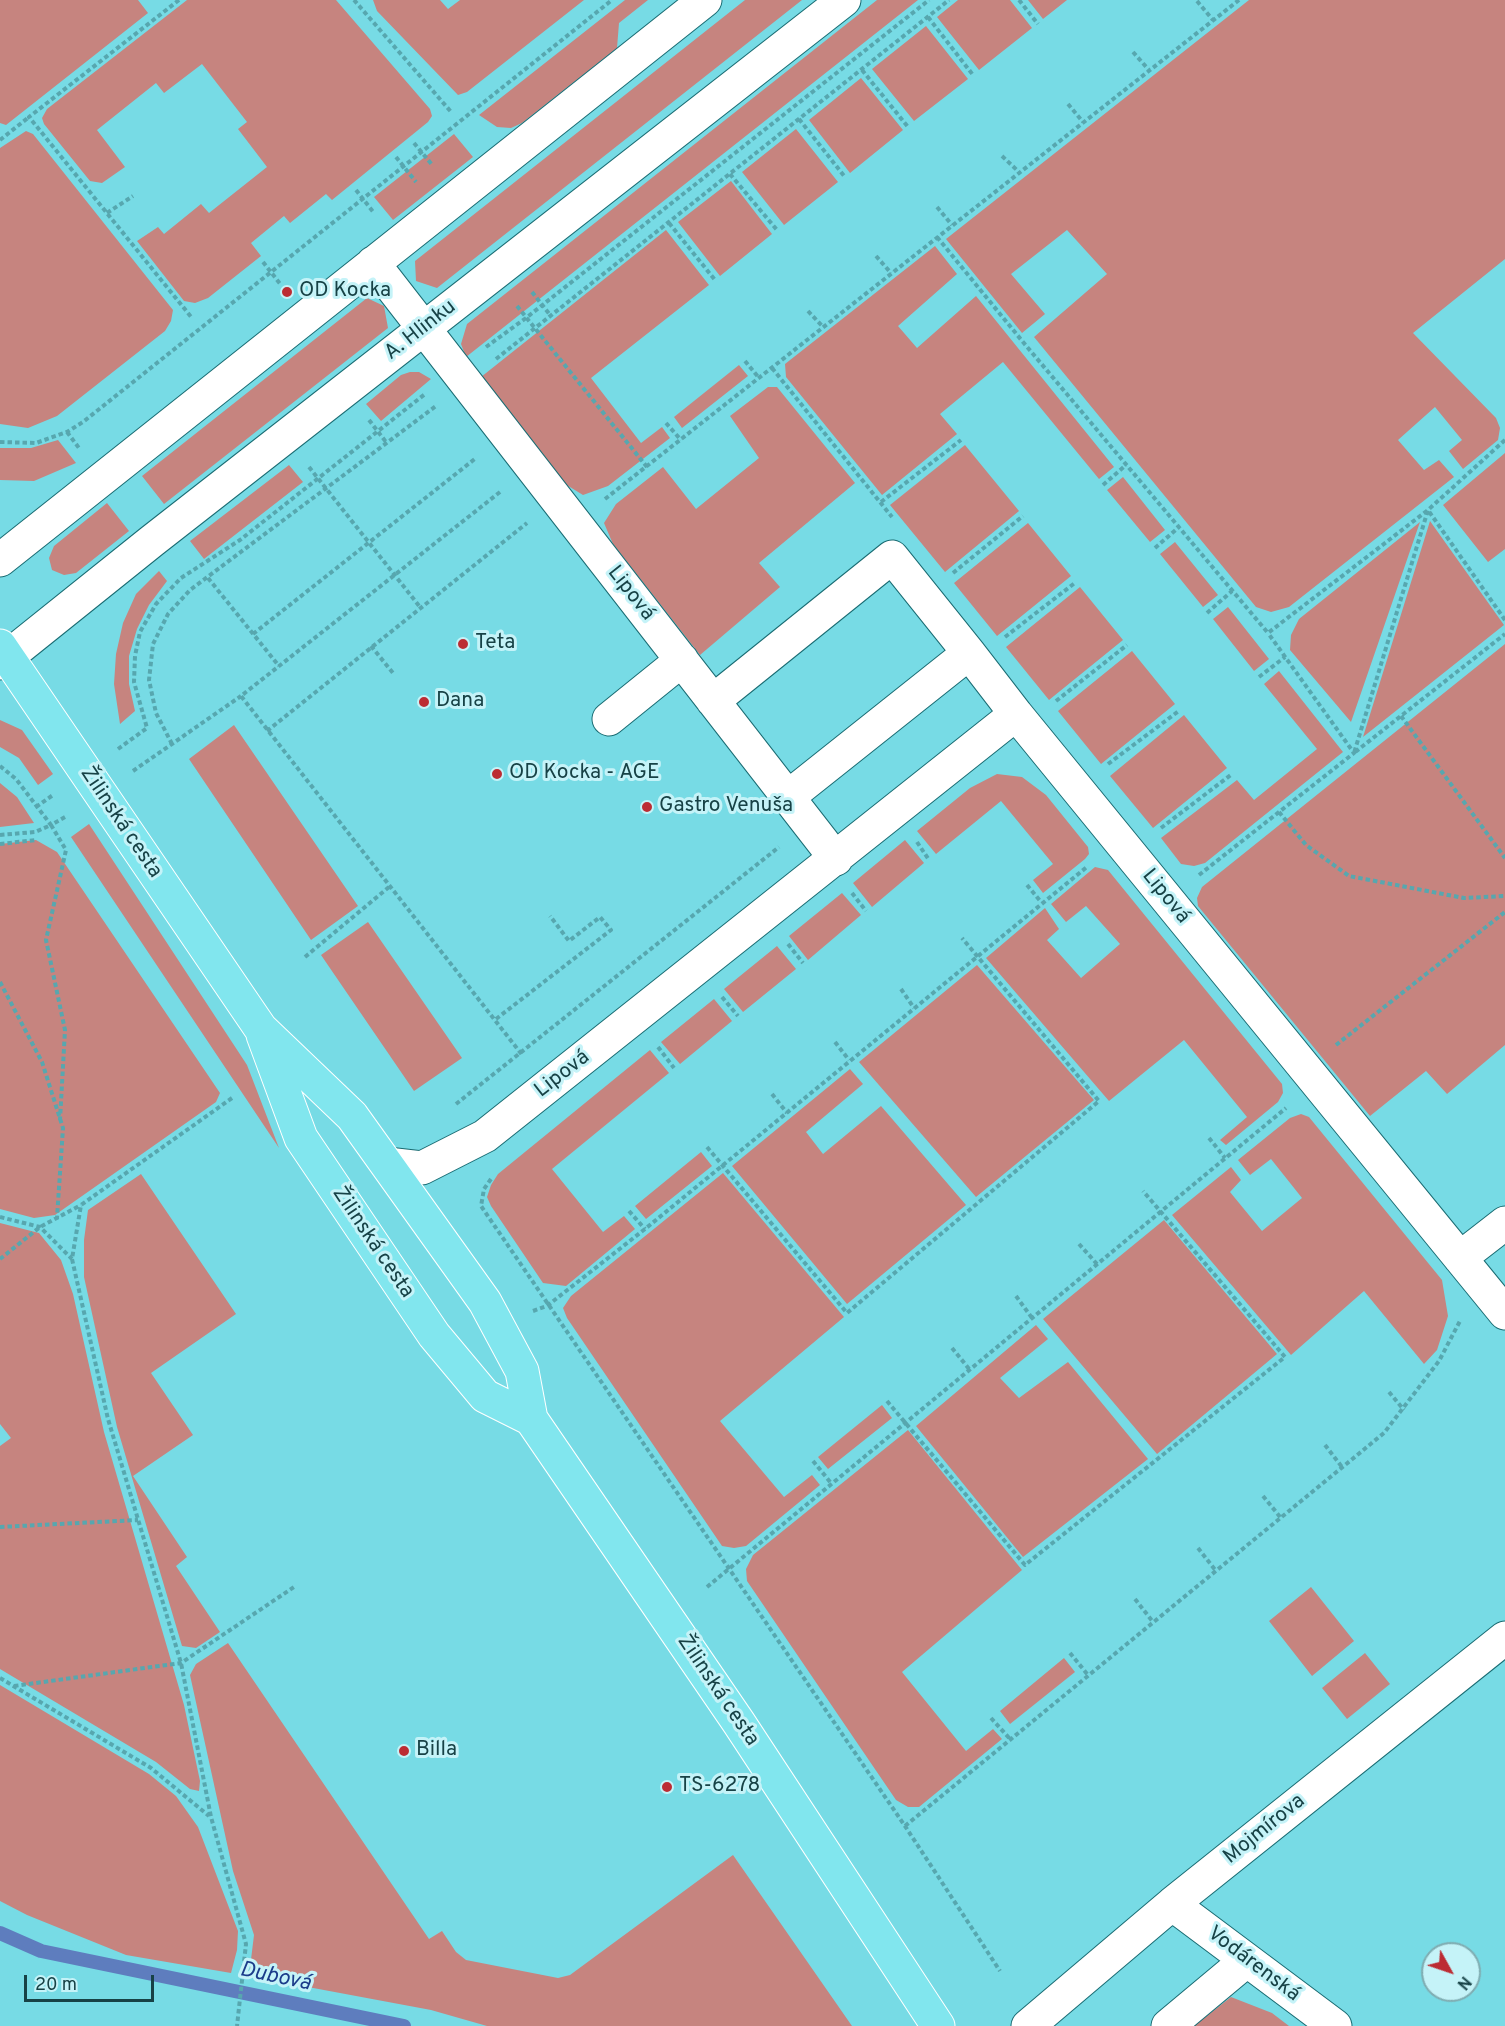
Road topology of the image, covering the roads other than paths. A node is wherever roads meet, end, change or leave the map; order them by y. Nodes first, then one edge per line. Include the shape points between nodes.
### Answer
1 (705, 0) edge
2 (843, 0) edge
3 (373, 263) junction
4 (423, 329) junction
5 (0, 560) edge
6 (969, 653) junction
7 (2, 656) edge
8 (681, 660) junction
9 (713, 701) junction
10 (1016, 714) junction
11 (609, 719) dead end
12 (788, 797) junction
13 (836, 859) junction
14 (261, 1029) junction
15 (387, 1164) junction
16 (1505, 1222) edge
17 (1460, 1258) junction
18 (1505, 1313) edge
19 (531, 1419) junction
20 (1505, 1638) edge
21 (1172, 1904) junction
22 (1247, 1960) junction
23 (938, 2026) edge
24 (1028, 2026) edge
25 (1168, 2026) edge
26 (1335, 2026) edge

1 - 3 street
2 - 4 street, A. Hlinku
3 - 4 street, Lipová
3 - 5 street
4 - 7 street, A. Hlinku
4 - 8 street, Lipová
6 - 9 street via 892,557
6 - 10 street
6 - 12 street
7 - 14 main road, Žilinská cesta
8 - 9 street, Lipová
8 - 11 street
9 - 12 street, Lipová
10 - 13 street, Lipová
10 - 17 street, Lipová
12 - 13 street, Lipová
13 - 15 street, Lipová via 485,1136 422,1168
14 - 15 main road, Žilinská cesta via 352,1116
14 - 19 main road, Žilinská cesta via 301,1138 434,1335 485,1396
15 - 19 main road, Žilinská cesta via 485,1302 522,1371
16 - 17 street
17 - 18 street, Lipová
19 - 23 main road, Žilinská cesta via 739,1723
20 - 21 street, Mojmírova
21 - 22 street, Vodárenská
21 - 24 street, Mojmírova
22 - 25 street
22 - 26 street, Vodárenská

